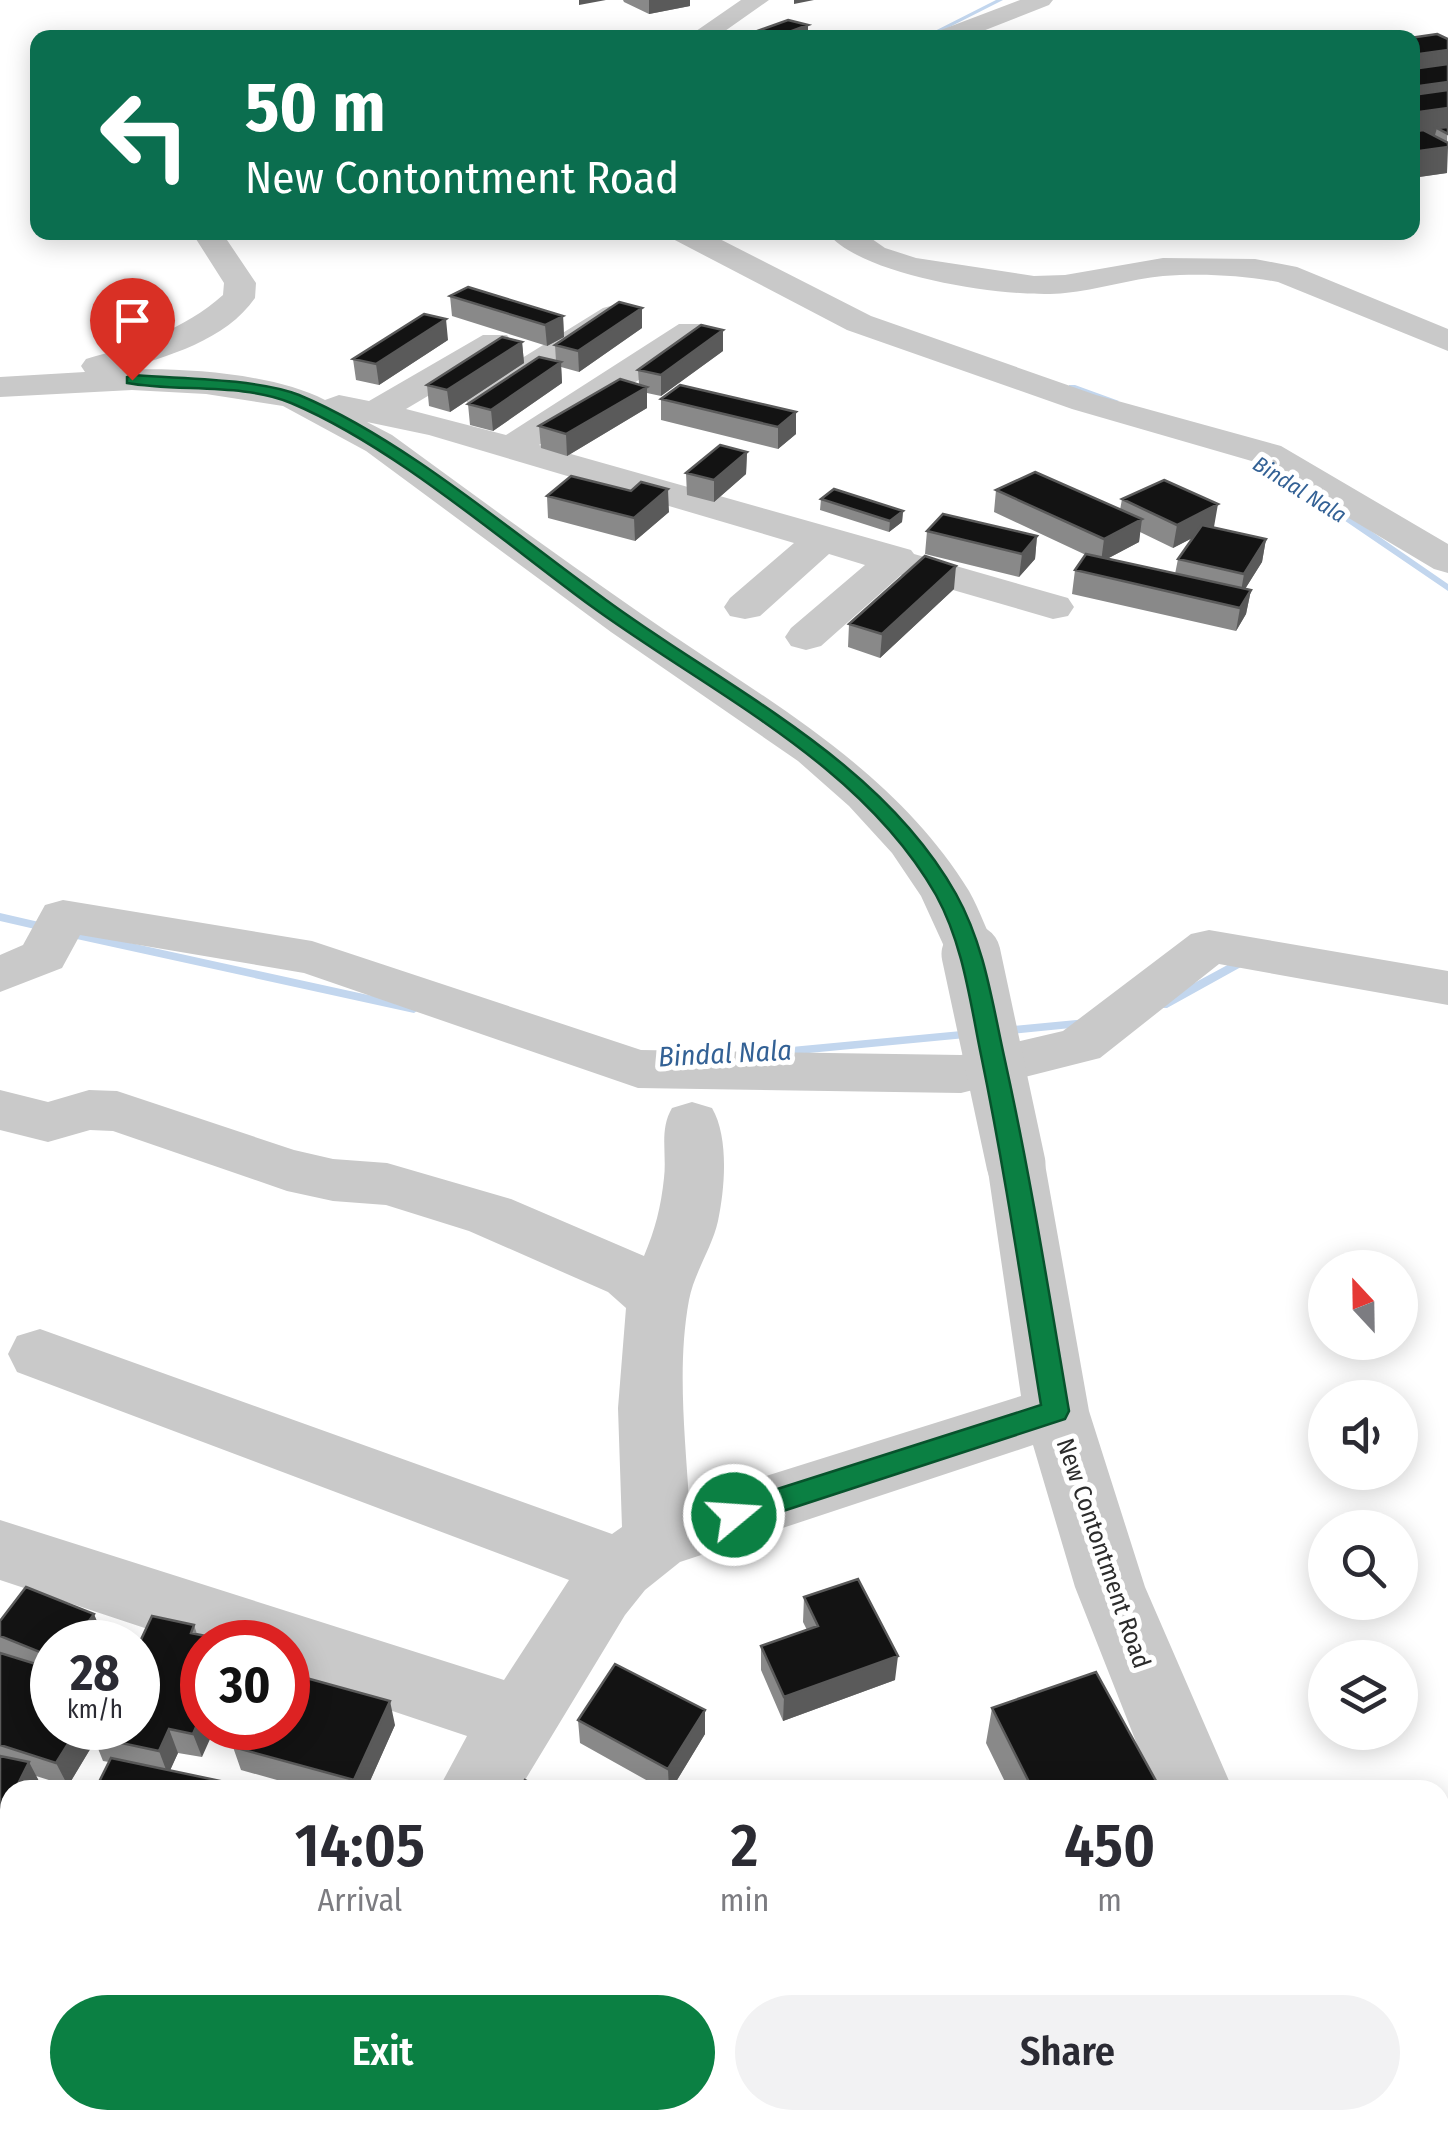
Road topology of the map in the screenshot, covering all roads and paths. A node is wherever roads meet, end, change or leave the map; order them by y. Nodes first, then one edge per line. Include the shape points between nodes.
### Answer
1 (757, 0) edge
2 (1042, 0) edge
3 (710, 30) edge
4 (963, 30) edge
5 (217, 240) edge
6 (697, 240) edge
7 (853, 240) edge
8 (614, 315) edge
9 (691, 331) edge
10 (1448, 341) edge
11 (495, 342) edge
12 (19, 385) edge
13 (292, 397) junction
14 (376, 412) junction
15 (436, 426) junction
16 (510, 447) junction
17 (825, 538) junction
18 (896, 558) junction
19 (1448, 561) edge
20 (745, 607) dead end
21 (1053, 607) dead end
22 (806, 637) dead end
23 (0, 975) edge
24 (1448, 988) edge
25 (0, 1110) edge
26 (692, 1122) dead end
27 (658, 1299) junction
28 (40, 1354) dead end
29 (1056, 1411) junction
30 (0, 1550) edge
31 (638, 1554) junction
32 (215, 1620) edge
33 (310, 1651) edge
34 (518, 1719) junction
35 (482, 1780) edge
36 (1190, 1780) edge

1 - 3 street
2 - 4 street
5 - 12 street via 240,283 240,298 223,314 159,349
6 - 19 street via 859,324 1084,402 1268,454
7 - 10 street via 912,267 1034,285 1163,267 1255,268 1286,274
8 - 15 street
9 - 16 street
11 - 14 street
12 - 13 street via 132,380
13 - 14 street
13 - 29 street, New Contontment Road, bridge via 379,444 814,750 909,844 946,895 972,954 1016,1164
14 - 15 street
15 - 16 street
16 - 17 street
17 - 18 street
17 - 20 street
18 - 21 street
18 - 22 street
23 - 24 street via 44,956 63,916 312,958 638,1069 961,1074 1081,1044 1209,946
25 - 27 street via 48,1122 117,1110 287,1170 431,1195 630,1276
26 - 27 street via 688,1221
27 - 31 street
28 - 31 street
29 - 31 street
29 - 36 street, New Contontment Road via 1110,1587
30 - 32 street
31 - 34 street
33 - 34 street
34 - 35 street

